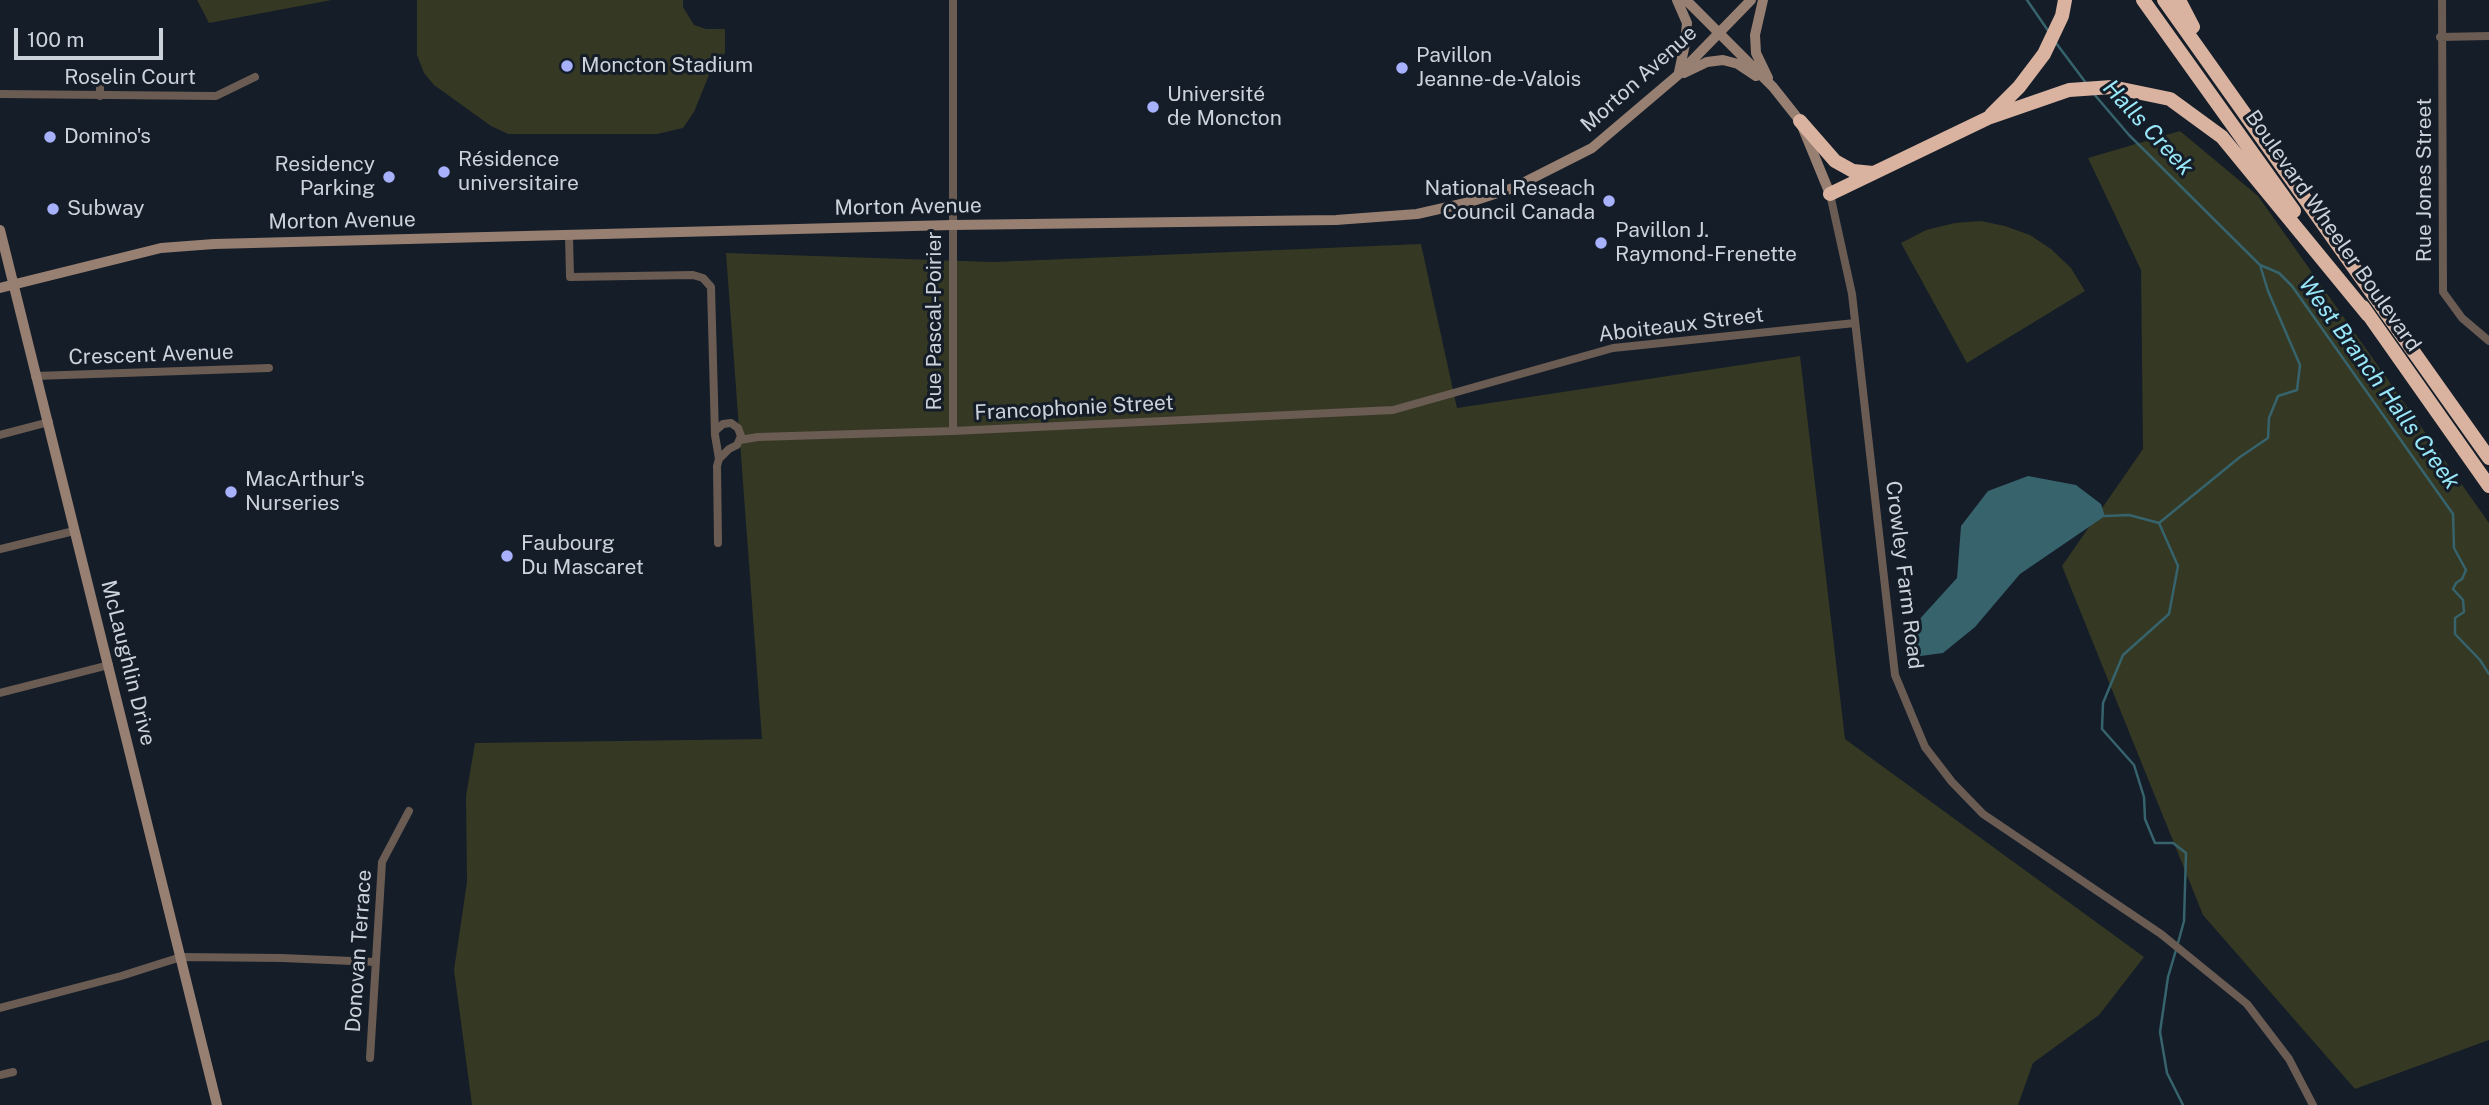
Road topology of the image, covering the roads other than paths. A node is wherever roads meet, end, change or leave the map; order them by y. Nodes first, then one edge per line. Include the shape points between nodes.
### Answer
1 (953, 0) edge
2 (1677, 0) edge
3 (1686, 0) edge
4 (1751, 0) edge
5 (1763, 0) edge
6 (2064, 0) edge
7 (2143, 0) edge
8 (2164, 0) edge
9 (2179, 0) edge
10 (2442, 0) edge
11 (1720, 32) junction
12 (2489, 36) edge
13 (2440, 37) junction
14 (1678, 75) junction
15 (100, 76) dead end
16 (255, 77) dead end
17 (1773, 87) junction
18 (0, 94) edge
19 (100, 96) junction
20 (1988, 118) junction
21 (1800, 121) junction
22 (1874, 173) junction
23 (1830, 194) junction
24 (952, 225) junction
25 (0, 230) edge
26 (569, 235) junction
27 (2361, 278) junction
28 (13, 284) junction
29 (0, 288) edge
30 (2368, 315) junction
31 (1855, 323) junction
32 (2489, 341) edge
33 (269, 368) dead end
34 (35, 376) junction
35 (1393, 410) joint
36 (719, 421) junction
37 (49, 422) junction
38 (953, 431) junction
39 (0, 435) edge
40 (740, 436) junction
41 (718, 445) junction
42 (729, 449) junction
43 (2489, 458) edge
44 (719, 459) junction
45 (2489, 486) edge
46 (74, 531) junction
47 (718, 543) dead end
48 (0, 549) edge
49 (109, 665) junction
50 (0, 693) edge
51 (409, 811) dead end
52 (181, 957) junction
53 (375, 962) junction
54 (0, 1008) edge
55 (370, 1058) dead end
56 (13, 1072) dead end
57 (0, 1075) edge
58 (217, 1105) edge
59 (2314, 1105) edge

1 - 24 street, Rue Pascal-Poirier
2 - 14 street via 1686,23
3 - 11 street, Crowley Farm Road
4 - 11 street, Morton Avenue
5 - 17 street via 1756,53
6 - 20 highway via 2062,16 2044,54 2019,88
7 - 30 highway, Boulevard Wheeler Boulevard
8 - 27 highway, Boulevard Wheeler Boulevard
9 - 27 highway via 2189,22 2342,241
10 - 13 street, Rue Jones Street
11 - 14 street, Morton Avenue
11 - 17 street, Crowley Farm Road
12 - 13 street
13 - 32 street, Rue Jones Street via 2443,292 2462,318
14 - 17 street via 1723,60 1738,64
14 - 24 street, Morton Avenue via 1592,148 1551,170 1513,188 1417,214 1336,220
15 - 19 street
16 - 19 street, Roselin Court via 216,96
17 - 21 street, Crowley Farm Road
18 - 19 street, Roselin Court
20 - 22 highway
20 - 30 highway via 2069,90 2112,87 2170,99 2222,137
21 - 22 highway via 1835,161 1853,171
21 - 23 street, Crowley Farm Road
22 - 23 highway
23 - 31 street, Crowley Farm Road
24 - 26 street, Morton Avenue
24 - 38 street, Rue Pascal-Poirier
25 - 28 street, McLaughlin Drive
26 - 28 street, Morton Avenue via 161,248
26 - 36 street via 570,277 693,275 708,282
27 - 43 highway, Boulevard Wheeler Boulevard
28 - 29 street, Morton Avenue
28 - 34 street, McLaughlin Drive
30 - 45 highway, Boulevard Wheeler Boulevard
31 - 35 street, Aboiteaux Street via 1613,348
31 - 59 street, Crowley Farm Road via 1895,675 1925,747 1983,814 2161,934 2247,1004 2289,1059
33 - 34 street, Crescent Avenue
34 - 37 street, McLaughlin Drive
35 - 38 street, Francophonie Street
36 - 40 street via 731,423
36 - 41 street via 715,431
37 - 39 street
37 - 46 street, McLaughlin Drive
38 - 40 street, Francophonie Street
40 - 42 street via 737,445
41 - 42 street
41 - 44 street
42 - 44 street
44 - 47 street
46 - 48 street
46 - 49 street, McLaughlin Drive
49 - 50 street
49 - 52 street, McLaughlin Drive
51 - 53 street, Donovan Terrace via 382,862
52 - 53 street
52 - 54 street
52 - 58 street, McLaughlin Drive
53 - 55 street, Donovan Terrace
56 - 57 street

